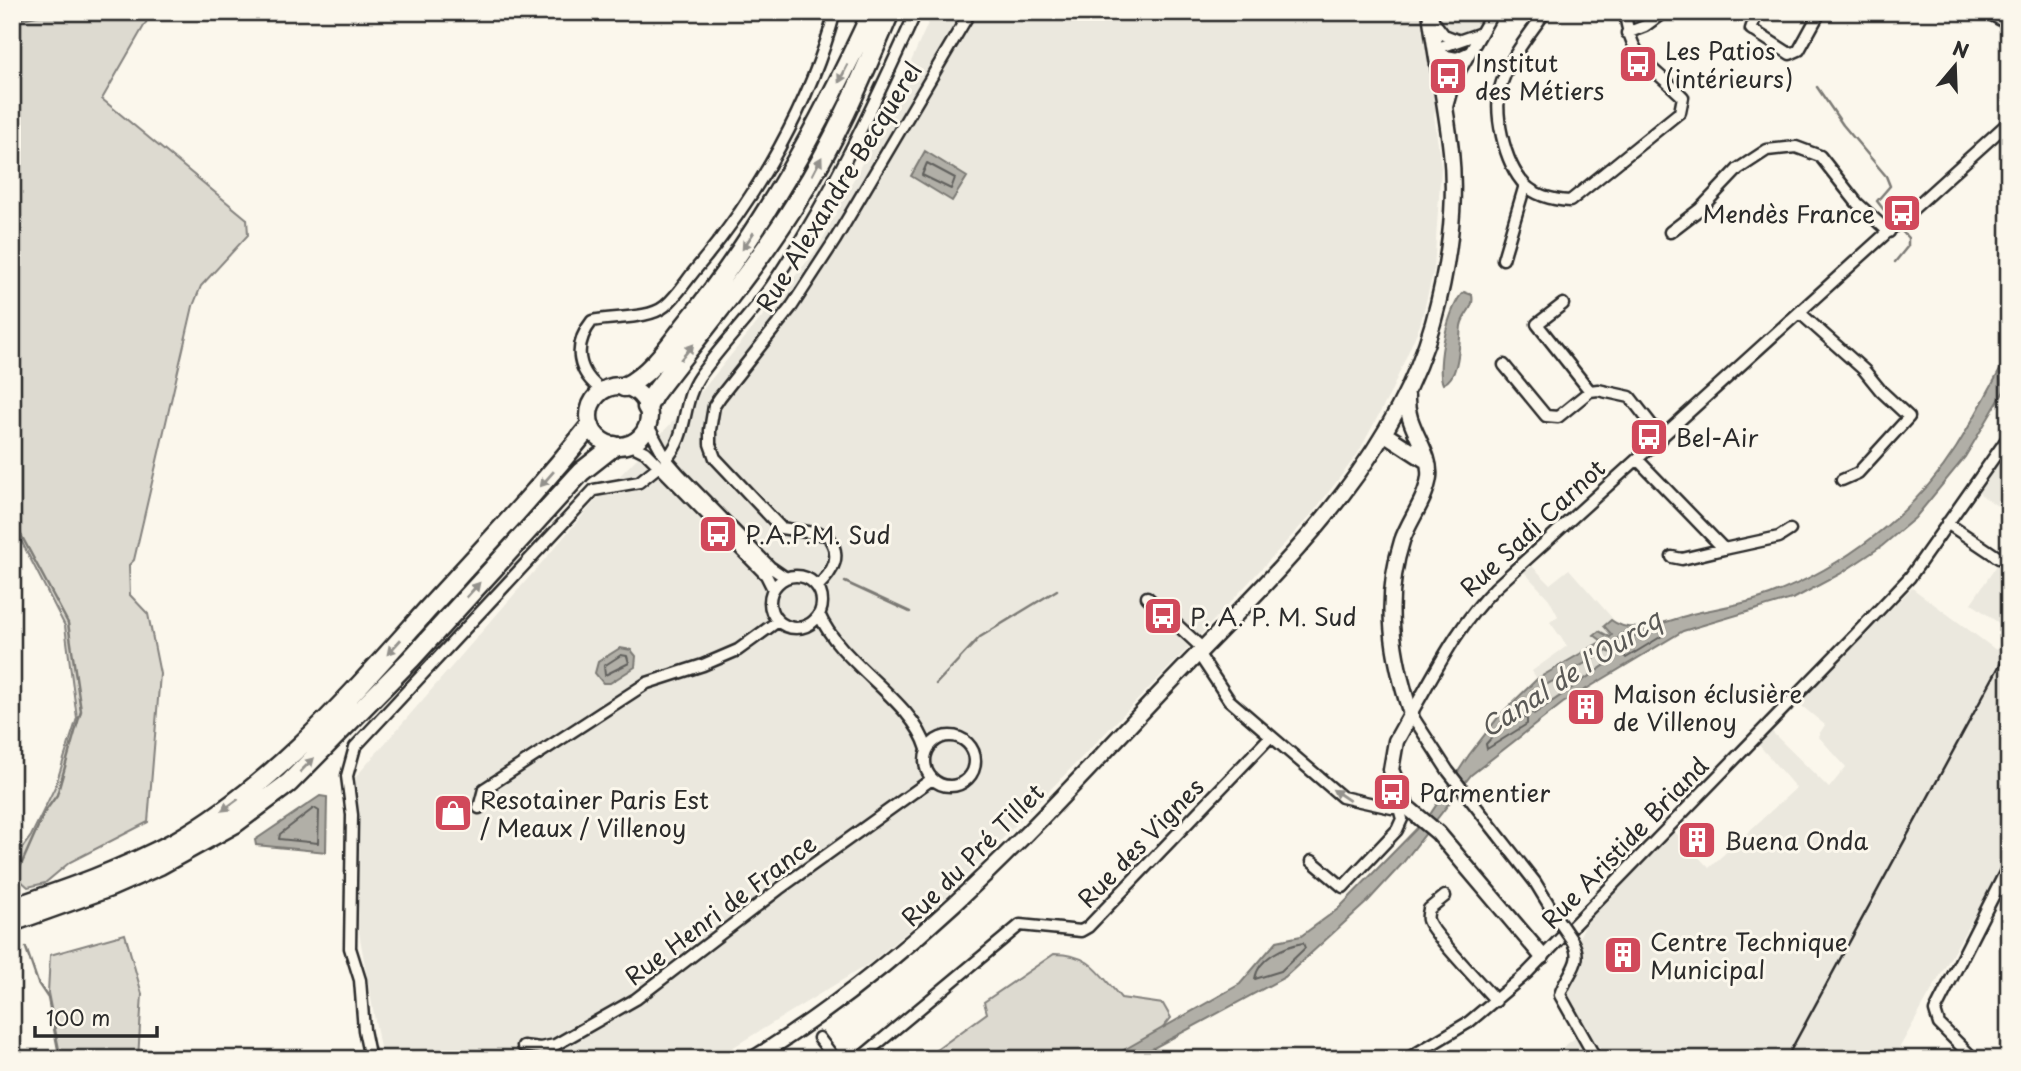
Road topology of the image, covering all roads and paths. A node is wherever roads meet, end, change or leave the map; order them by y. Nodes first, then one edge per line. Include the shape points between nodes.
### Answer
1 (835, 12) edge
2 (872, 12) edge
3 (890, 12) edge
4 (916, 12) edge
5 (970, 12) edge
6 (1493, 12) edge
7 (1545, 12) edge
8 (1625, 12) edge
9 (1664, 12) edge
10 (1757, 12) edge
11 (1820, 12) edge
12 (1993, 12) edge
13 (1430, 14) edge
14 (2009, 21) edge
15 (1481, 33) junction
16 (1627, 33) junction
17 (1457, 40) junction
18 (1470, 52) junction
19 (1435, 54) junction
20 (1446, 114) junction
21 (2009, 122) edge
22 (1525, 185) junction
23 (1670, 232) dead end
24 (1889, 232) junction
25 (1495, 242) dead end
26 (1507, 246) junction
27 (1503, 260) dead end
28 (1563, 304) dead end
29 (1800, 313) junction
30 (1504, 365) dead end
31 (624, 387) junction
32 (1408, 388) junction
33 (603, 391) junction
34 (1590, 391) junction
35 (647, 416) junction
36 (590, 426) junction
37 (1387, 430) junction
38 (2009, 436) edge
39 (1662, 438) junction
40 (621, 445) junction
41 (1425, 457) junction
42 (1638, 460) junction
43 (663, 462) junction
44 (1842, 480) dead end
45 (1947, 523) junction
46 (1790, 530) dead end
47 (1724, 549) junction
48 (1672, 557) dead end
49 (1999, 558) dead end
50 (786, 578) junction
51 (817, 587) junction
52 (773, 589) junction
53 (1147, 597) dead end
54 (820, 614) junction
55 (778, 621) junction
56 (804, 627) junction
57 (836, 642) junction
58 (1200, 651) junction
59 (1411, 714) junction
60 (916, 725) junction
61 (1271, 736) junction
62 (939, 738) junction
63 (927, 749) junction
64 (932, 779) junction
65 (479, 808) dead end
66 (1407, 810) junction
67 (1312, 861) dead end
68 (2009, 865) edge
69 (1445, 895) dead end
70 (12, 908) edge
71 (12, 922) edge
72 (1542, 957) junction
73 (1496, 1001) junction
74 (819, 1038) dead end
75 (523, 1046) dead end
76 (370, 1059) edge
77 (753, 1059) edge
78 (835, 1059) edge
79 (859, 1059) edge
80 (1407, 1059) edge
81 (1596, 1059) edge
82 (1975, 1059) edge

1 - 33 street via 813,79 787,130 712,251 664,307 592,321 585,330 579,359 589,381
2 -> 31 highway via 813,134 764,218 676,338
35 -> 3 highway via 666,378 751,269 801,195 838,127
4 - 43 street via 824,205 770,288 699,377 688,396 678,446
5 - 51 street, Rue Alexandre Becquerel via 835,240 792,306 715,407 710,444 715,458 781,528 827,535 834,544 837,556 832,570
6 - 15 street
7 - 22 street via 1507,69 1497,107 1501,134
8 - 16 street
9 - 16 street
10 - 11 street via 1751,29 1790,54 1799,50
12 - 14 main road
13 - 17 street via 1439,30
13 - 19 street, Rue du Pré Tillet
15 - 17 street
15 - 18 street
16 - 22 street via 1635,52 1683,97 1680,112 1570,201 1550,200
17 - 19 street
18 - 19 street via 1457,58
18 - 20 street via 1454,80
19 - 20 street, Rue du Pré Tillet
20 - 32 street, Rue du Pré Tillet via 1452,204 1433,322
21 - 24 street, Rue Sadi Carnot
22 - 26 street
23 - 24 street via 1700,209 1738,169 1767,150 1796,147 1820,156 1857,203
24 - 29 street, Rue Sadi Carnot
25 - 26 street
26 - 27 street
28 - 34 street via 1537,324
29 - 39 street, Rue Sadi Carnot
29 - 44 street via 1909,417 1858,473
30 - 34 street via 1546,416 1558,417
31 - 33 main road
31 - 35 main road via 638,394
32 - 37 street, Rue du Pré Tillet
32 - 41 street via 1409,423
33 - 36 main road via 590,406
34 - 39 street via 1630,397
35 - 40 main road via 637,440
35 - 43 street
36 - 40 main road via 600,439
36 -> 70 highway via 349,696 259,782 202,825 141,859
37 - 41 street via 1403,430
37 - 58 street, Rue du Pré Tillet via 1368,462 1311,533
38 - 45 street, Rue Aristide Briand
39 - 42 street, Rue Sadi Carnot
40 - 43 street
71 -> 40 highway via 160,865 234,824 289,783 411,659 581,472
41 - 59 street via 1430,476 1403,539 1390,599 1395,660
42 - 47 street
42 - 59 street, Rue Sadi Carnot via 1477,606
43 - 50 street
43 - 52 street via 766,575
43 - 76 street via 639,482 594,490 355,747 347,776 352,815 350,948 360,980
45 - 49 street
45 - 72 street, Rue Aristide Briand via 1910,578
46 - 47 street via 1779,537
47 - 48 street
50 - 51 street via 803,577
50 - 52 street
51 - 54 street via 822,600
52 - 55 street via 770,606
53 - 58 street
54 - 56 street
54 - 57 street
55 - 56 street via 790,628
55 - 65 street via 738,650 647,683 610,705 484,789
56 - 57 street
57 - 60 street
58 - 61 street via 1229,700
58 - 77 street, Rue du Pré Tillet via 943,918 847,996
59 - 66 street, Rue Sadi Carnot via 1396,741 1391,770
59 - 81 street, bridge via 1448,771 1535,882 1579,953 1560,995
60 - 62 street
60 - 63 street
66 -> 61 street via 1349,801
61 - 79 street, Rue des Vignes via 1088,927 1081,931 1020,925
62 - 63 street
62 - 64 street via 955,736 969,743 975,768 957,785
63 - 64 street via 925,765
64 - 75 street, Rue Henri de France via 636,999 555,1045
66 - 67 street via 1397,830 1343,887
66 - 72 street via 1438,833
68 - 82 street via 1935,1011 1940,1024
69 - 73 street via 1429,909 1428,921 1440,942 1452,949
72 - 73 street, Rue Aristide Briand
73 - 80 street, Rue Aristide Briand
74 - 78 street

